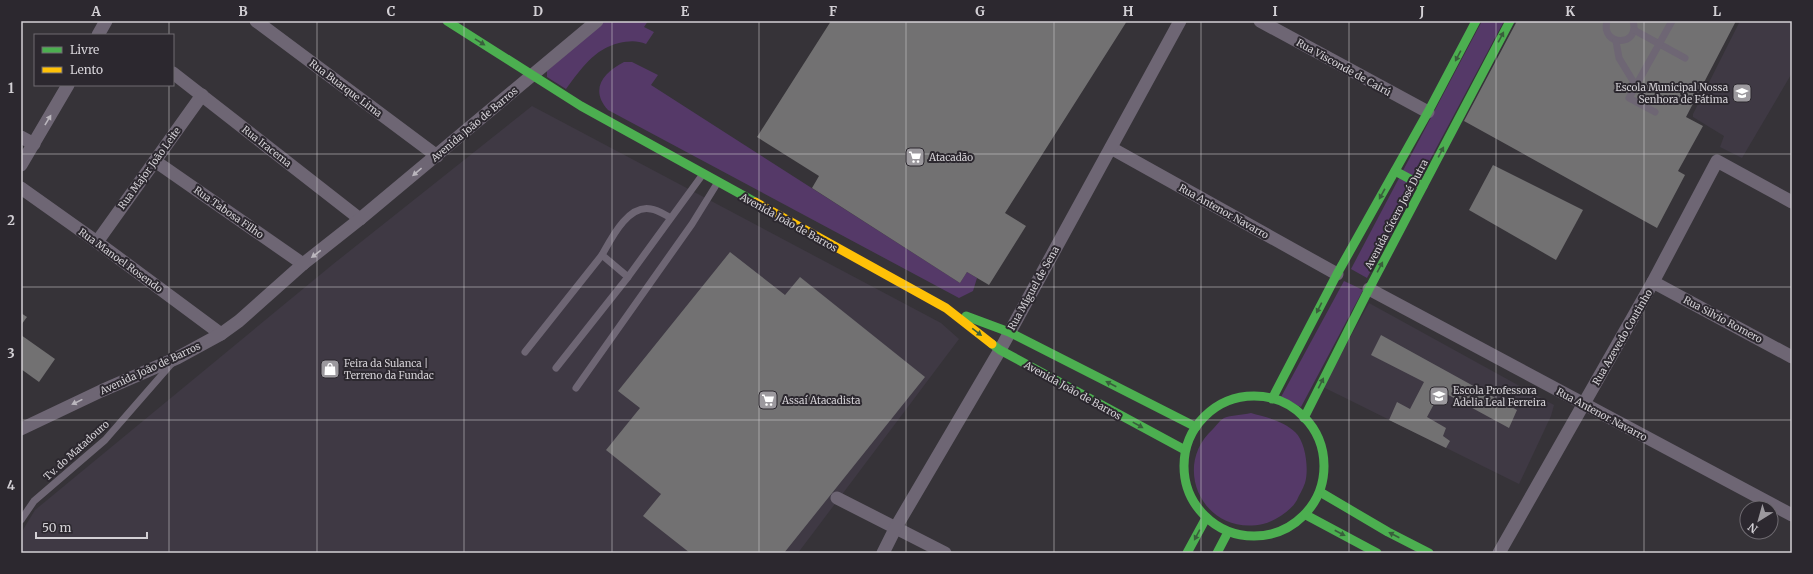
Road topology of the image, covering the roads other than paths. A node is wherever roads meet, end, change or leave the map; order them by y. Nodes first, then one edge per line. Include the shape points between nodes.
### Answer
1 (106, 21) edge
2 (256, 21) edge
3 (447, 21) edge
4 (597, 21) edge
5 (1180, 21) edge
6 (1260, 21) edge
7 (1476, 21) edge
8 (1510, 21) edge
9 (1607, 21) edge
10 (1633, 21) edge
11 (1672, 21) edge
12 (1634, 30) junction
13 (99, 34) edge
14 (1616, 41) junction
15 (1660, 44) junction
16 (1685, 58) dead end
17 (174, 74) edge
18 (533, 75) junction
19 (67, 86) edge
20 (1636, 86) junction
21 (202, 95) junction
22 (1428, 112) junction
23 (1654, 112) dead end
24 (21, 137) edge
25 (34, 144) junction
26 (1111, 148) junction
27 (437, 156) junction
28 (155, 161) junction
29 (21, 165) edge
30 (1395, 171) junction
31 (703, 174) junction
32 (718, 182) junction
33 (1423, 186) junction
34 (21, 188) edge
35 (1792, 202) edge
36 (671, 218) junction
37 (360, 219) junction
38 (97, 242) junction
39 (602, 255) junction
40 (303, 264) junction
41 (1337, 274) junction
42 (628, 277) junction
43 (1653, 282) junction
44 (1369, 289) junction
45 (946, 308) junction
46 (1009, 332) junction
47 (221, 334) junction
48 (1000, 350) junction
49 (525, 352) dead end
50 (1792, 357) edge
51 (177, 358) junction
52 (556, 368) dead end
53 (576, 388) dead end
54 (1272, 398) junction
55 (1584, 404) junction
56 (1304, 418) junction
57 (1196, 427) junction
58 (21, 429) edge
59 (1185, 450) junction
60 (1320, 492) junction
61 (837, 498) dead end
62 (1306, 515) junction
63 (1792, 515) edge
64 (1206, 518) junction
65 (21, 520) edge
66 (896, 527) junction
67 (1228, 532) junction
68 (883, 553) edge
69 (945, 553) edge
70 (1187, 553) edge
71 (1217, 553) edge
72 (1377, 553) edge
73 (1429, 553) edge
74 (1499, 553) edge

1 - 13 street
2 - 27 street, Rua Buarque Lima
3 -> 18 street
4 - 18 street
5 - 26 street, Rua Miguel de Sena
6 - 22 street, Rua Visconde de Cairú
7 -> 22 street, Avenida Cícero José Dutra
33 -> 8 street, Avenida Cícero José Dutra
9 - 14 lane via 1607,31
10 - 12 lane
11 - 15 lane
12 - 14 lane via 1633,35 1626,40
12 - 15 lane
14 - 20 lane via 1619,58
15 - 16 lane
15 - 20 lane
17 - 21 street, Rua Iracema
18 - 27 street, Avenida João de Barros
18 - 31 street, Avenida João de Barros via 581,106
25 -> 19 street
20 - 23 lane via 1629,98
21 - 28 street, Rua Major João Leite
21 - 37 street, Rua Iracema
22 - 30 street, Avenida Cícero José Dutra
24 - 25 street
25 - 29 street
26 - 41 street, Rua Antenor Navarro
26 - 46 street, Rua Miguel de Sena
27 -> 37 street, Avenida João de Barros
28 - 38 street, Rua Major João Leite
28 - 40 street, Rua Tabosa Filho
30 - 33 street
30 -> 41 street, Avenida Cícero José Dutra
31 - 32 street, Avenida João de Barros
31 - 36 lane
32 - 45 street, Avenida João de Barros
32 - 53 lane via 692,224
44 -> 33 street, Avenida Cícero José Dutra
34 - 38 street, Rua Manoel Rosendo
35 - 43 street, Rua Azevedo Coutinho via 1717,161
36 - 39 lane via 651,209 641,209 620,225
36 - 42 lane
37 -> 40 street, Avenida João de Barros
38 - 47 street, Rua Manoel Rosendo
39 - 42 lane
39 - 49 lane
40 - 47 street, Avenida João de Barros
41 -> 54 street, Avenida Cícero José Dutra
42 - 52 lane
43 - 50 street, Rua Silvio Romero
43 - 55 street, Rua Azevedo Coutinho
44 - 55 street, Rua Antenor Navarro
56 -> 44 street, Avenida Cícero José Dutra
45 - 46 street, Avenida João de Barros
45 -> 48 street, Avenida João de Barros
46 - 48 street, Rua Miguel de Sena
57 -> 46 street, Avenida João de Barros
47 - 51 street, Avenida João de Barros
48 -> 59 street, Avenida João de Barros
48 - 66 street, Rua Miguel de Sena
51 -> 58 street, Avenida João de Barros
51 - 65 lane, Tv. do Matadouro via 105,440 34,501
54 - 56 street via 1288,405
54 - 57 street via 1251,396 1229,400 1210,411
55 - 63 street, Rua Antenor Navarro
55 - 74 street, Rua Azevedo Coutinho
56 - 60 street via 1315,432 1322,450 1325,470
57 - 59 street
59 - 64 street via 1184,475 1191,498
60 - 62 street
73 -> 60 street
61 - 66 street
62 - 67 street via 1289,528 1268,536 1246,536
62 -> 72 street
64 - 67 street
64 -> 70 street
66 - 68 street, Rua Miguel de Sena
66 - 69 street
67 - 71 street

